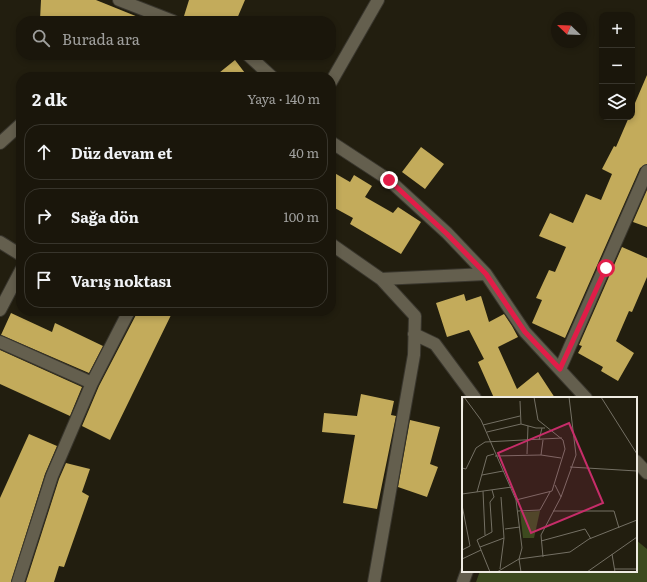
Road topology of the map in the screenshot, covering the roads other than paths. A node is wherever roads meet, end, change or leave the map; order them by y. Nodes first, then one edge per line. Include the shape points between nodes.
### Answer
1 (119, 0) edge
2 (378, 0) edge
3 (160, 16) edge
4 (253, 60) edge
5 (267, 72) edge
6 (336, 73) edge
7 (16, 129) edge
8 (0, 143) edge
9 (336, 145) edge
10 (647, 171) edge
11 (0, 242) edge
12 (336, 248) edge
13 (16, 252) edge
14 (486, 274) junction
15 (381, 279) junction
16 (16, 280) edge
17 (0, 310) edge
18 (126, 316) edge
19 (414, 334) junction
20 (0, 342) edge
21 (560, 369) junction
22 (92, 383) junction
23 (475, 397) edge
24 (585, 397) edge
25 (637, 462) edge
26 (647, 473) edge
27 (467, 572) edge
28 (18, 582) edge
29 (374, 582) edge
30 (463, 582) edge

1 - 3 street
2 - 6 street
4 - 5 street
7 - 8 street
9 - 14 street via 389,180
10 - 21 street
11 - 13 street
12 - 15 street
14 - 15 street
14 - 21 street via 525,332
15 - 19 street via 415,316
16 - 17 street
18 - 22 street
19 - 23 street via 435,344
19 - 29 street via 414,355
20 - 22 street
21 - 24 street
22 - 28 street via 52,476
25 - 26 street
27 - 30 street

